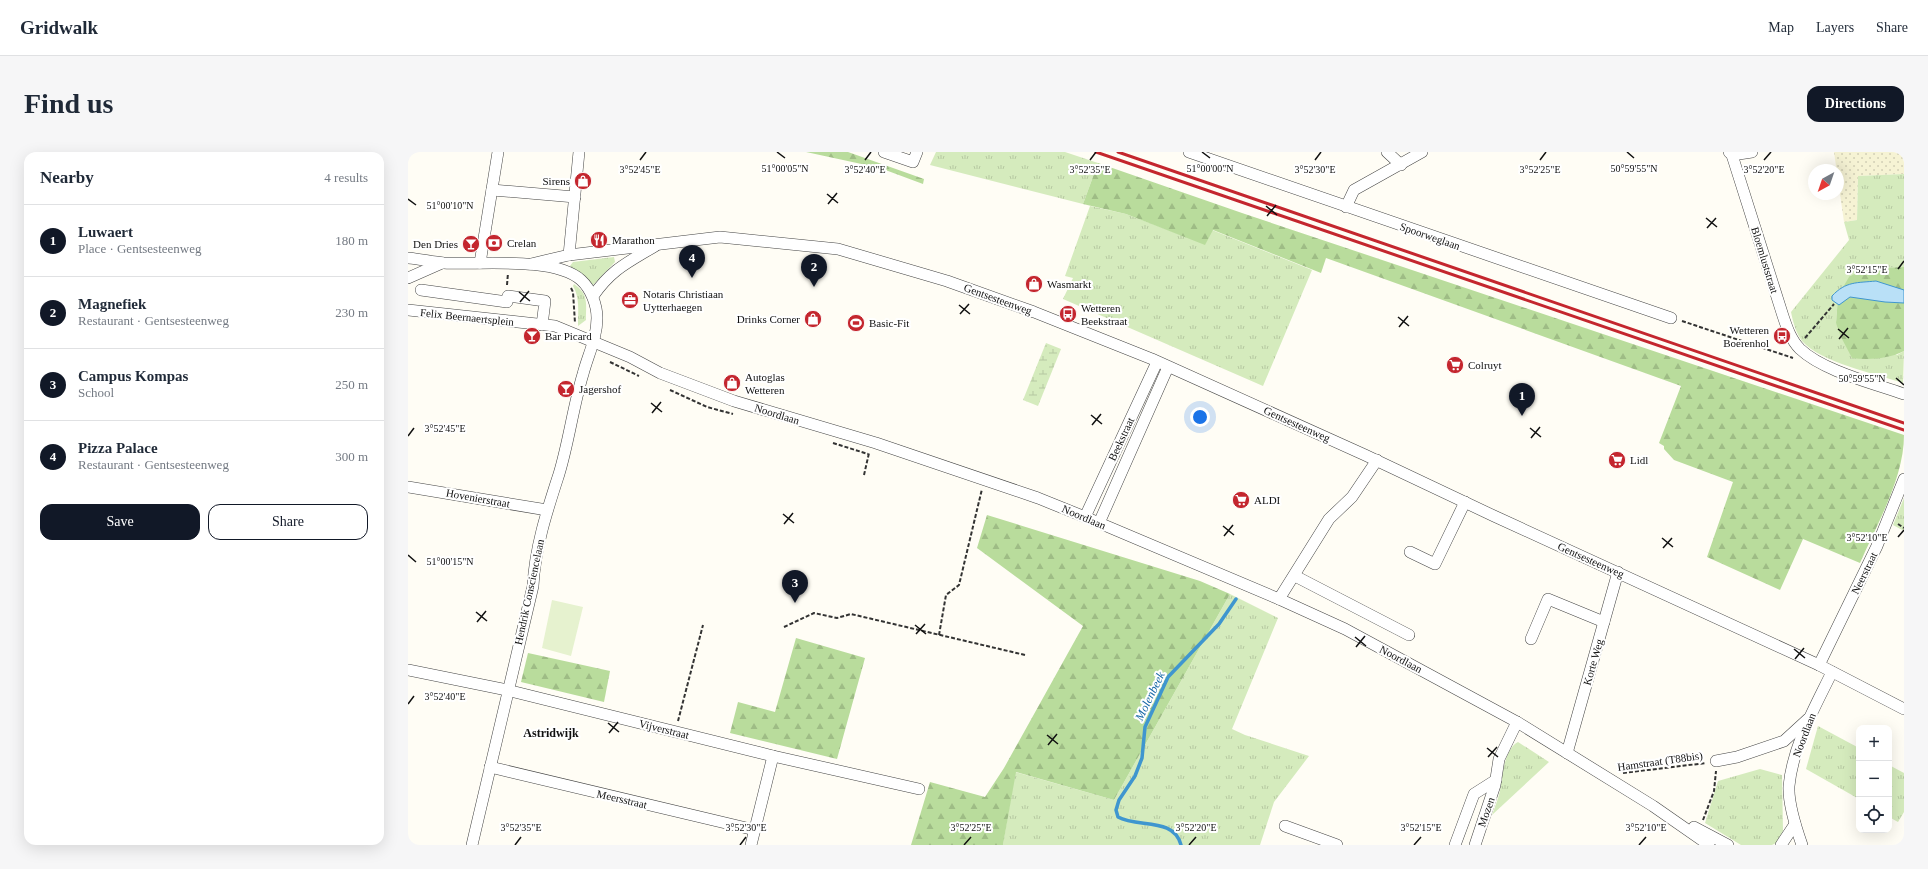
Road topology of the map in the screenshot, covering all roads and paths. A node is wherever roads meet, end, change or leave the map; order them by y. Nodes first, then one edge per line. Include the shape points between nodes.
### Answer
1 (498, 152) edge
2 (579, 152) edge
3 (884, 152) edge
4 (916, 152) edge
5 (1189, 152) edge
6 (1387, 152) edge
7 (1422, 152) edge
8 (1752, 152) edge
9 (1731, 154) edge
10 (1401, 165) junction
11 (492, 190) junction
12 (575, 197) junction
13 (1346, 207) junction
14 (660, 244) junction
15 (569, 255) junction
16 (408, 258) edge
17 (443, 263) junction
18 (480, 263) junction
19 (531, 264) junction
20 (408, 278) edge
21 (568, 282) dead end
22 (421, 290) dead end
23 (593, 296) junction
24 (1834, 304) dead end
25 (408, 310) edge
26 (1671, 318) joint
27 (542, 325) junction
28 (575, 335) junction
29 (594, 342) junction
30 (1798, 346) junction
31 (1813, 360) junction
32 (1157, 362) junction
33 (1168, 367) junction
34 (1904, 394) edge
35 (868, 454) dead end
36 (1377, 460) junction
37 (864, 476) dead end
38 (1904, 479) edge
39 (984, 480) junction
40 (408, 487) edge
41 (1465, 502) junction
42 (547, 510) junction
43 (1085, 517) junction
44 (1099, 523) junction
45 (1410, 552) dead end
46 (1618, 572) junction
47 (1295, 576) junction
48 (1279, 599) junction
49 (1604, 622) junction
50 (703, 625) dead end
51 (784, 627) dead end
52 (939, 635) junction
53 (1409, 635) dead end
54 (1531, 638) dead end
55 (1025, 655) dead end
56 (1819, 665) junction
57 (408, 670) edge
58 (1832, 672) junction
59 (507, 690) junction
60 (1904, 709) edge
61 (1810, 718) junction
62 (1517, 722) junction
63 (676, 732) junction
64 (1567, 753) junction
65 (773, 756) junction
66 (1716, 761) junction
67 (490, 767) junction
68 (1606, 776) junction
69 (1496, 780) junction
70 (920, 789) dead end
71 (1653, 806) junction
72 (1795, 824) junction
73 (1285, 826) dead end
74 (755, 830) junction
75 (1699, 830) junction
76 (472, 845) edge
77 (751, 845) edge
78 (1337, 845) edge
79 (1455, 845) edge
80 (1474, 845) edge
81 (1710, 845) edge
82 (1728, 845) edge
83 (1781, 845) edge
84 (1802, 845) edge

1 - 11 street
2 - 12 street
3 - 4 street via 912,162
5 - 13 street, Spoorweglaan
6 - 10 street
7 - 10 street
8 - 9 street
9 - 30 street, Bloemluststraat via 1789,334
10 - 13 street via 1354,190
11 - 12 street
11 - 18 street
12 - 15 street
13 - 26 street, Spoorweglaan
14 - 15 street, Gentsesteenweg
14 - 23 street, Gentsesteenweg via 616,269
14 - 32 street, Gentsesteenweg via 720,237 840,249 947,281 1034,312
15 - 19 street, Gentsesteenweg
16 - 17 street
17 - 18 street
17 - 20 street
18 - 19 street
19 - 23 street via 561,270 581,280
21 - 28 path via 573,292
22 - 27 street via 507,302 508,296 545,301
23 - 29 street via 597,319
24 - 30 path
25 - 27 street, Felix Beernaertsplein
26 - 31 path via 1804,362
27 - 28 street, Felix Beernaertsplein via 555,326
28 - 29 street, Felix Beernaertsplein
29 - 39 street, Noordlaan via 660,373 734,401 876,443
29 - 42 street, Hendrik Consciencelaan via 583,373 559,474
30 - 31 street, Bloemluststraat
31 - 34 street
32 - 33 street, Gentsesteenweg
32 - 43 street, Beekstraat
33 - 36 street, Gentsesteenweg
33 - 44 street, Beekstraat
35 - 37 path
36 - 41 street, Gentsesteenweg
36 - 47 street via 1352,498 1329,519
38 - 56 street, Neerstraat via 1877,546
39 - 43 street, Noordlaan
39 - 52 path via 959,585 946,595
40 - 42 street, Hovenierstraat
41 - 45 street via 1435,564
41 - 46 street, Gentsesteenweg
42 - 59 street, Hendrik Consciencelaan via 534,563 533,586
43 - 44 street, Noordlaan
44 - 48 street, Noordlaan
46 - 49 street, Korte Weg
46 - 56 street, Gentsesteenweg
47 - 48 street
47 - 53 street
48 - 62 street, Noordlaan via 1352,633
49 - 54 street via 1548,599
49 - 64 street, Korte Weg
50 - 63 path
51 - 52 path via 814,613 837,618 851,614
52 - 55 path
56 - 58 street, Gentsesteenweg
57 - 59 street, Vijverstraat
58 - 60 street, Gentsesteenweg
58 - 61 street, Noordlaan
59 - 63 street, Vijverstraat
59 - 67 street, Hendrik Consciencelaan
61 - 66 street via 1784,741 1737,758
61 - 72 street, Noordlaan via 1796,752 1789,787
62 - 64 street, Noordlaan
62 - 69 street, Mozen via 1499,759
63 - 65 street, Vijverstraat
64 - 68 street, Noordlaan
65 - 70 street, Vijverstraat
65 - 74 street
66 - 68 path, Hamstraat (T88bis)
66 - 75 path via 1714,791
67 - 74 street, Meersstraat
67 - 76 street, Hendrik Consciencelaan
68 - 71 street, Noordlaan
69 - 79 street, Mozen via 1474,794
69 - 80 street, Mozen
71 - 75 street, Noordlaan
71 - 81 street, Noordlaan
72 - 83 street
72 - 84 street, Noordlaan
73 - 78 street
74 - 77 street
75 - 82 street, Noordlaan

